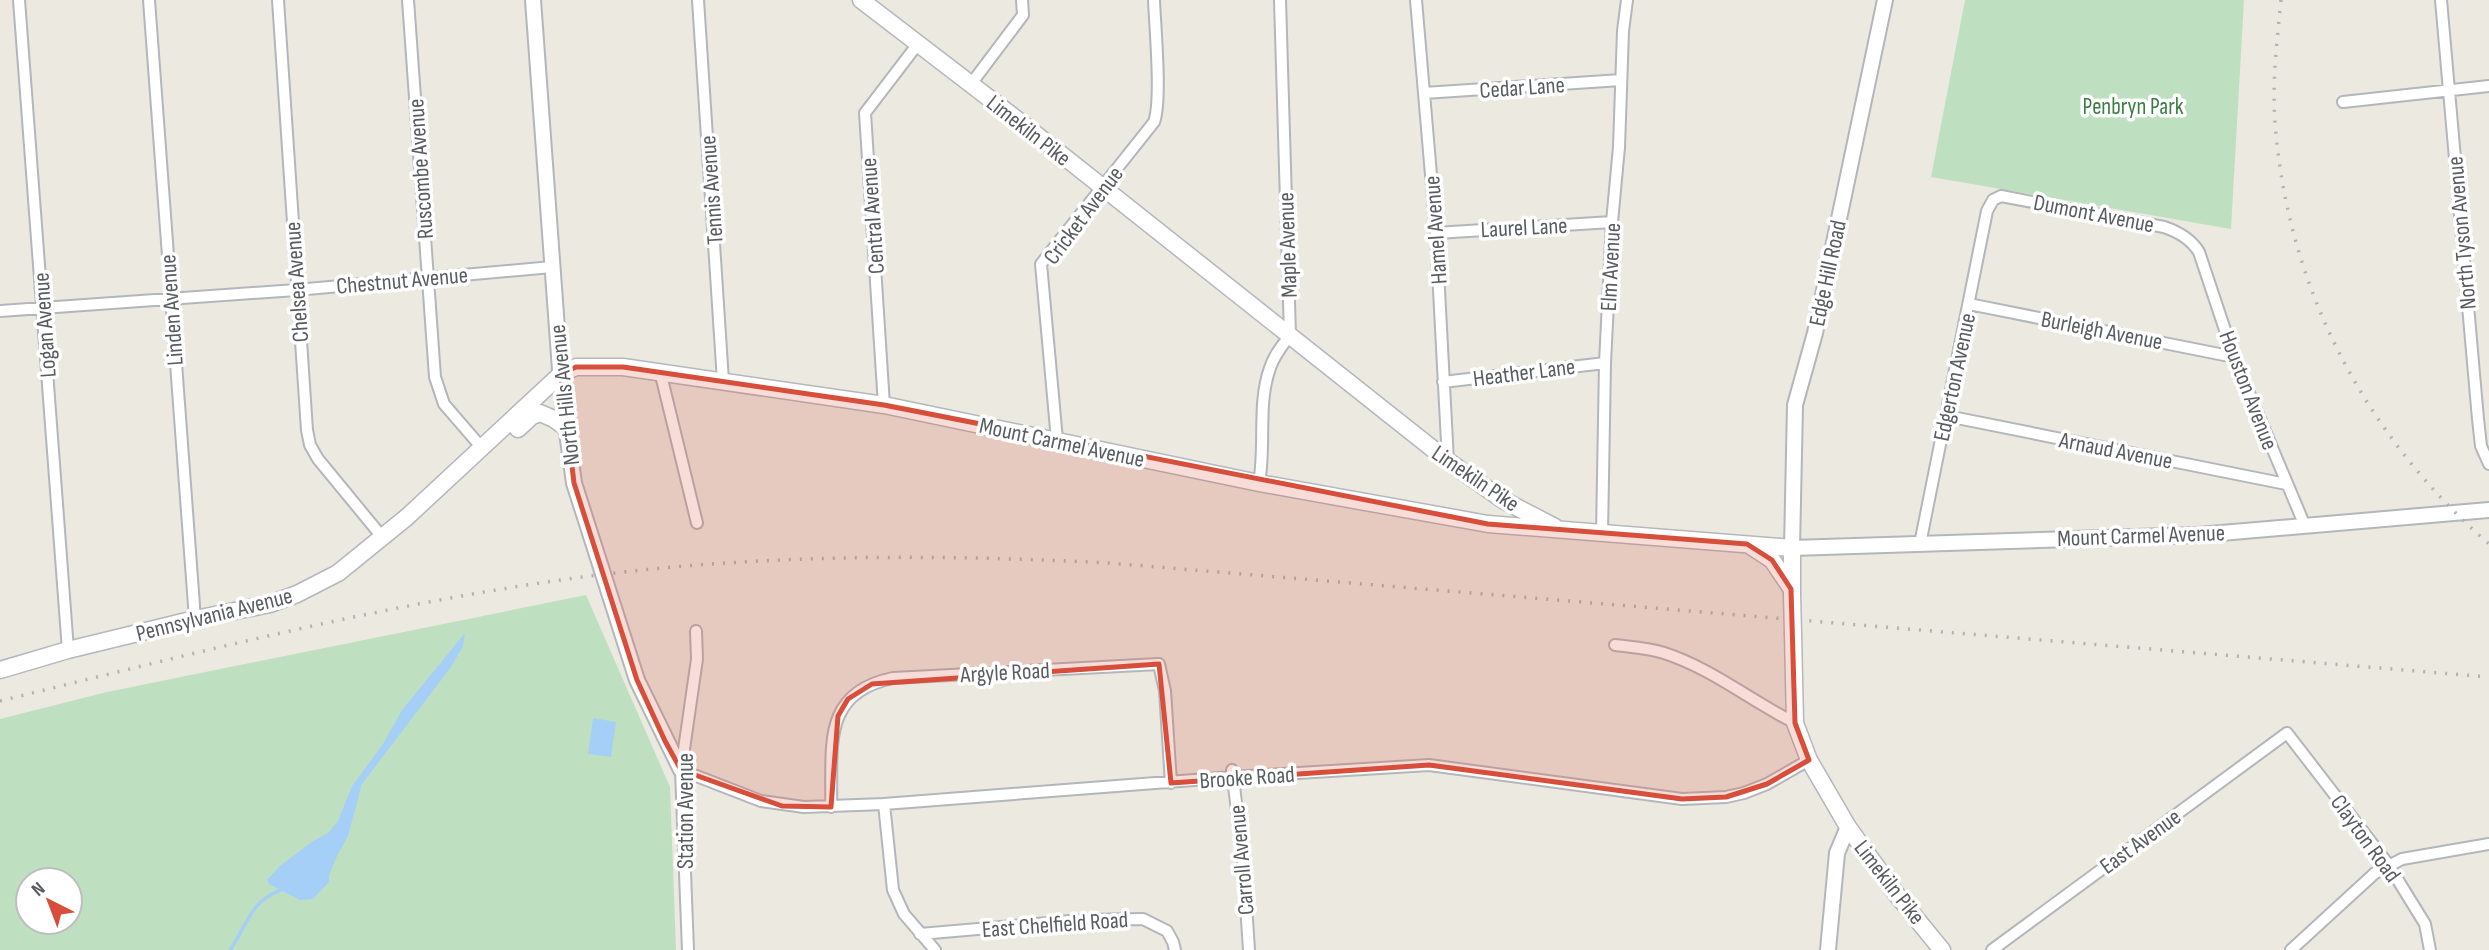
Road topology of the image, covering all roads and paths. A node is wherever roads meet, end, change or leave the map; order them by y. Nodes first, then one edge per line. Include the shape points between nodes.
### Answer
1 (19, 0) edge
2 (149, 0) edge
3 (278, 0) edge
4 (408, 0) edge
5 (533, 0) edge
6 (698, 0) edge
7 (861, 0) edge
8 (1022, 0) edge
9 (1154, 0) edge
10 (1280, 0) edge
11 (1416, 0) edge
12 (1627, 0) edge
13 (1885, 0) edge
14 (2441, 0) edge
15 (917, 45) junction
16 (1621, 80) junction
17 (971, 84) junction
18 (2489, 86) edge
19 (2448, 90) junction
20 (1424, 93) junction
21 (2343, 102) dead end
22 (1102, 188) junction
23 (1987, 211) joint
24 (1612, 222) junction
25 (1437, 233) junction
26 (2199, 253) joint
27 (552, 267) junction
28 (427, 278) junction
29 (296, 290) junction
30 (170, 300) junction
31 (1969, 304) junction
32 (42, 308) junction
33 (0, 311) edge
34 (1290, 335) junction
35 (2234, 356) junction
36 (1605, 363) junction
37 (660, 371) junction
38 (561, 374) junction
39 (723, 381) junction
40 (1443, 382) junction
41 (884, 405) junction
42 (1947, 416) junction
43 (565, 427) junction
44 (1057, 440) junction
45 (482, 448) junction
46 (1448, 461) junction
47 (2489, 464) edge
48 (1259, 483) junction
49 (2286, 484) junction
50 (2489, 510) edge
51 (697, 523) dead end
52 (2305, 526) junction
53 (1563, 531) junction
54 (1602, 534) junction
55 (383, 538) junction
56 (1747, 544) junction
57 (1920, 544) junction
58 (1792, 548) junction
59 (1792, 592) junction
60 (195, 619) junction
61 (696, 631) dead end
62 (1615, 645) dead end
63 (68, 650) junction
64 (0, 670) edge
65 (1795, 723) junction
66 (2287, 733) joint
67 (1808, 760) junction
68 (681, 771) junction
69 (1233, 774) junction
70 (1171, 783) junction
71 (884, 804) junction
72 (831, 807) junction
73 (1848, 827) junction
74 (2489, 844) edge
75 (2388, 864) junction
76 (920, 933) junction
77 (688, 950) edge
78 (935, 950) edge
79 (1175, 950) edge
80 (1249, 950) edge
81 (1828, 950) edge
82 (1942, 950) edge
83 (1992, 950) edge
84 (2291, 950) edge
85 (2430, 950) edge

1 - 32 street, Logan Avenue
2 - 30 street, Linden Avenue
3 - 29 street, Chelsea Avenue
4 - 28 street, Ruscombe Avenue
5 - 27 street, North Hills Avenue
6 - 39 street, Tennis Avenue
7 - 15 main road, Limekiln Pike
8 - 17 street via 1023,15
9 - 22 street, Cricket Avenue via 1157,115
10 - 34 street, Maple Avenue
11 - 20 street, Hamel Avenue
12 - 16 street, Elm Avenue
13 - 58 street, Edge Hill Road via 1815,333 1795,405
14 - 19 street, North Tyson Avenue
15 - 17 main road, Limekiln Pike
15 - 41 street, Central Avenue via 865,113
16 - 20 street, Cedar Lane
16 - 24 street, Elm Avenue
17 - 22 main road, Limekiln Pike
18 - 19 street
19 - 21 street
19 - 47 street, North Tyson Avenue via 2478,419
20 - 25 street, Hamel Avenue
22 - 34 main road, Limekiln Pike
22 - 44 street, Cricket Avenue via 1041,264
23 - 26 street, Dumont Avenue via 2001,196 2024,199 2164,227 2185,237
23 - 31 street, Edgerton Avenue
24 - 25 street, Laurel Lane
24 - 36 street, Elm Avenue
25 - 40 street, Hamel Avenue
26 - 35 street, Houston Avenue
27 - 28 street, Chestnut Avenue
27 - 38 street, North Hills Avenue
28 - 29 street, Chestnut Avenue
28 - 45 street, Ruscombe Avenue via 437,388 444,404
29 - 30 street, Chestnut Avenue
29 - 55 street, Chelsea Avenue via 310,445
30 - 32 street, Chestnut Avenue
30 - 60 street, Linden Avenue
31 - 35 street, Burleigh Avenue
31 - 42 street, Edgerton Avenue
32 - 33 street, Chestnut Avenue
32 - 63 street, Logan Avenue
34 - 46 main road, Limekiln Pike
34 - 48 street via 1276,354 1264,390
35 - 49 street, Houston Avenue
36 - 40 street, Heather Lane
36 - 54 street, Elm Avenue
37 - 38 main road, Mount Carmel Avenue via 586,366
37 - 39 main road, Mount Carmel Avenue
37 - 51 street
38 - 43 street, North Hills Avenue
38 - 45 main road, Pennsylvania Avenue
39 - 41 main road, Mount Carmel Avenue
40 - 46 street, Hamel Avenue
41 - 44 main road, Mount Carmel Avenue
42 - 49 street, Arnaud Avenue
42 - 57 street, Edgerton Avenue
43 - 45 main road via 540,413 506,439
43 - 68 street, North Hills Avenue via 574,482 622,636 644,697
44 - 48 main road, Mount Carmel Avenue
45 - 55 main road, Pennsylvania Avenue
46 - 53 main road, Limekiln Pike via 1503,500
48 - 53 main road, Mount Carmel Avenue via 1488,524
49 - 52 street, Houston Avenue
50 - 52 street, Mount Carmel Avenue
52 - 57 street, Mount Carmel Avenue via 2198,535
53 - 54 main road, Limekiln Pike
54 - 56 main road, Limekiln Pike
55 - 60 main road, Pennsylvania Avenue via 338,573 297,594
56 - 58 main road, Limekiln Pike
56 - 59 main road via 1772,560
57 - 58 street, Mount Carmel Avenue
58 - 59 main road, Limekiln Pike
59 - 65 main road, Limekiln Pike, bridge
60 - 63 main road, Pennsylvania Avenue
61 - 68 street, Station Avenue via 697,659
62 - 65 street via 1660,651 1698,666
63 - 64 main road, Pennsylvania Avenue
65 - 67 main road, Limekiln Pike
66 - 75 street, Clayton Road
66 - 83 street, East Avenue
67 - 69 street, Brooke Road via 1744,793 1703,799 1429,765
67 - 73 main road, Limekiln Pike
68 - 72 street, Brooke Road via 761,801
68 - 77 street, Station Avenue
69 - 70 street, Brooke Road
69 - 80 street, Carroll Avenue
70 - 71 street, Brooke Road
70 - 72 street, Argyle Road via 1159,664 893,678 863,688 841,708 833,747
71 - 72 street, Brooke Road
71 - 76 street via 893,890
73 - 81 street via 1837,853
73 - 82 main road, Limekiln Pike
74 - 75 street
75 - 84 street
75 - 85 street, Clayton Road via 2425,924
76 - 78 street
76 - 79 street, East Chelfield Road via 1143,919 1167,931

